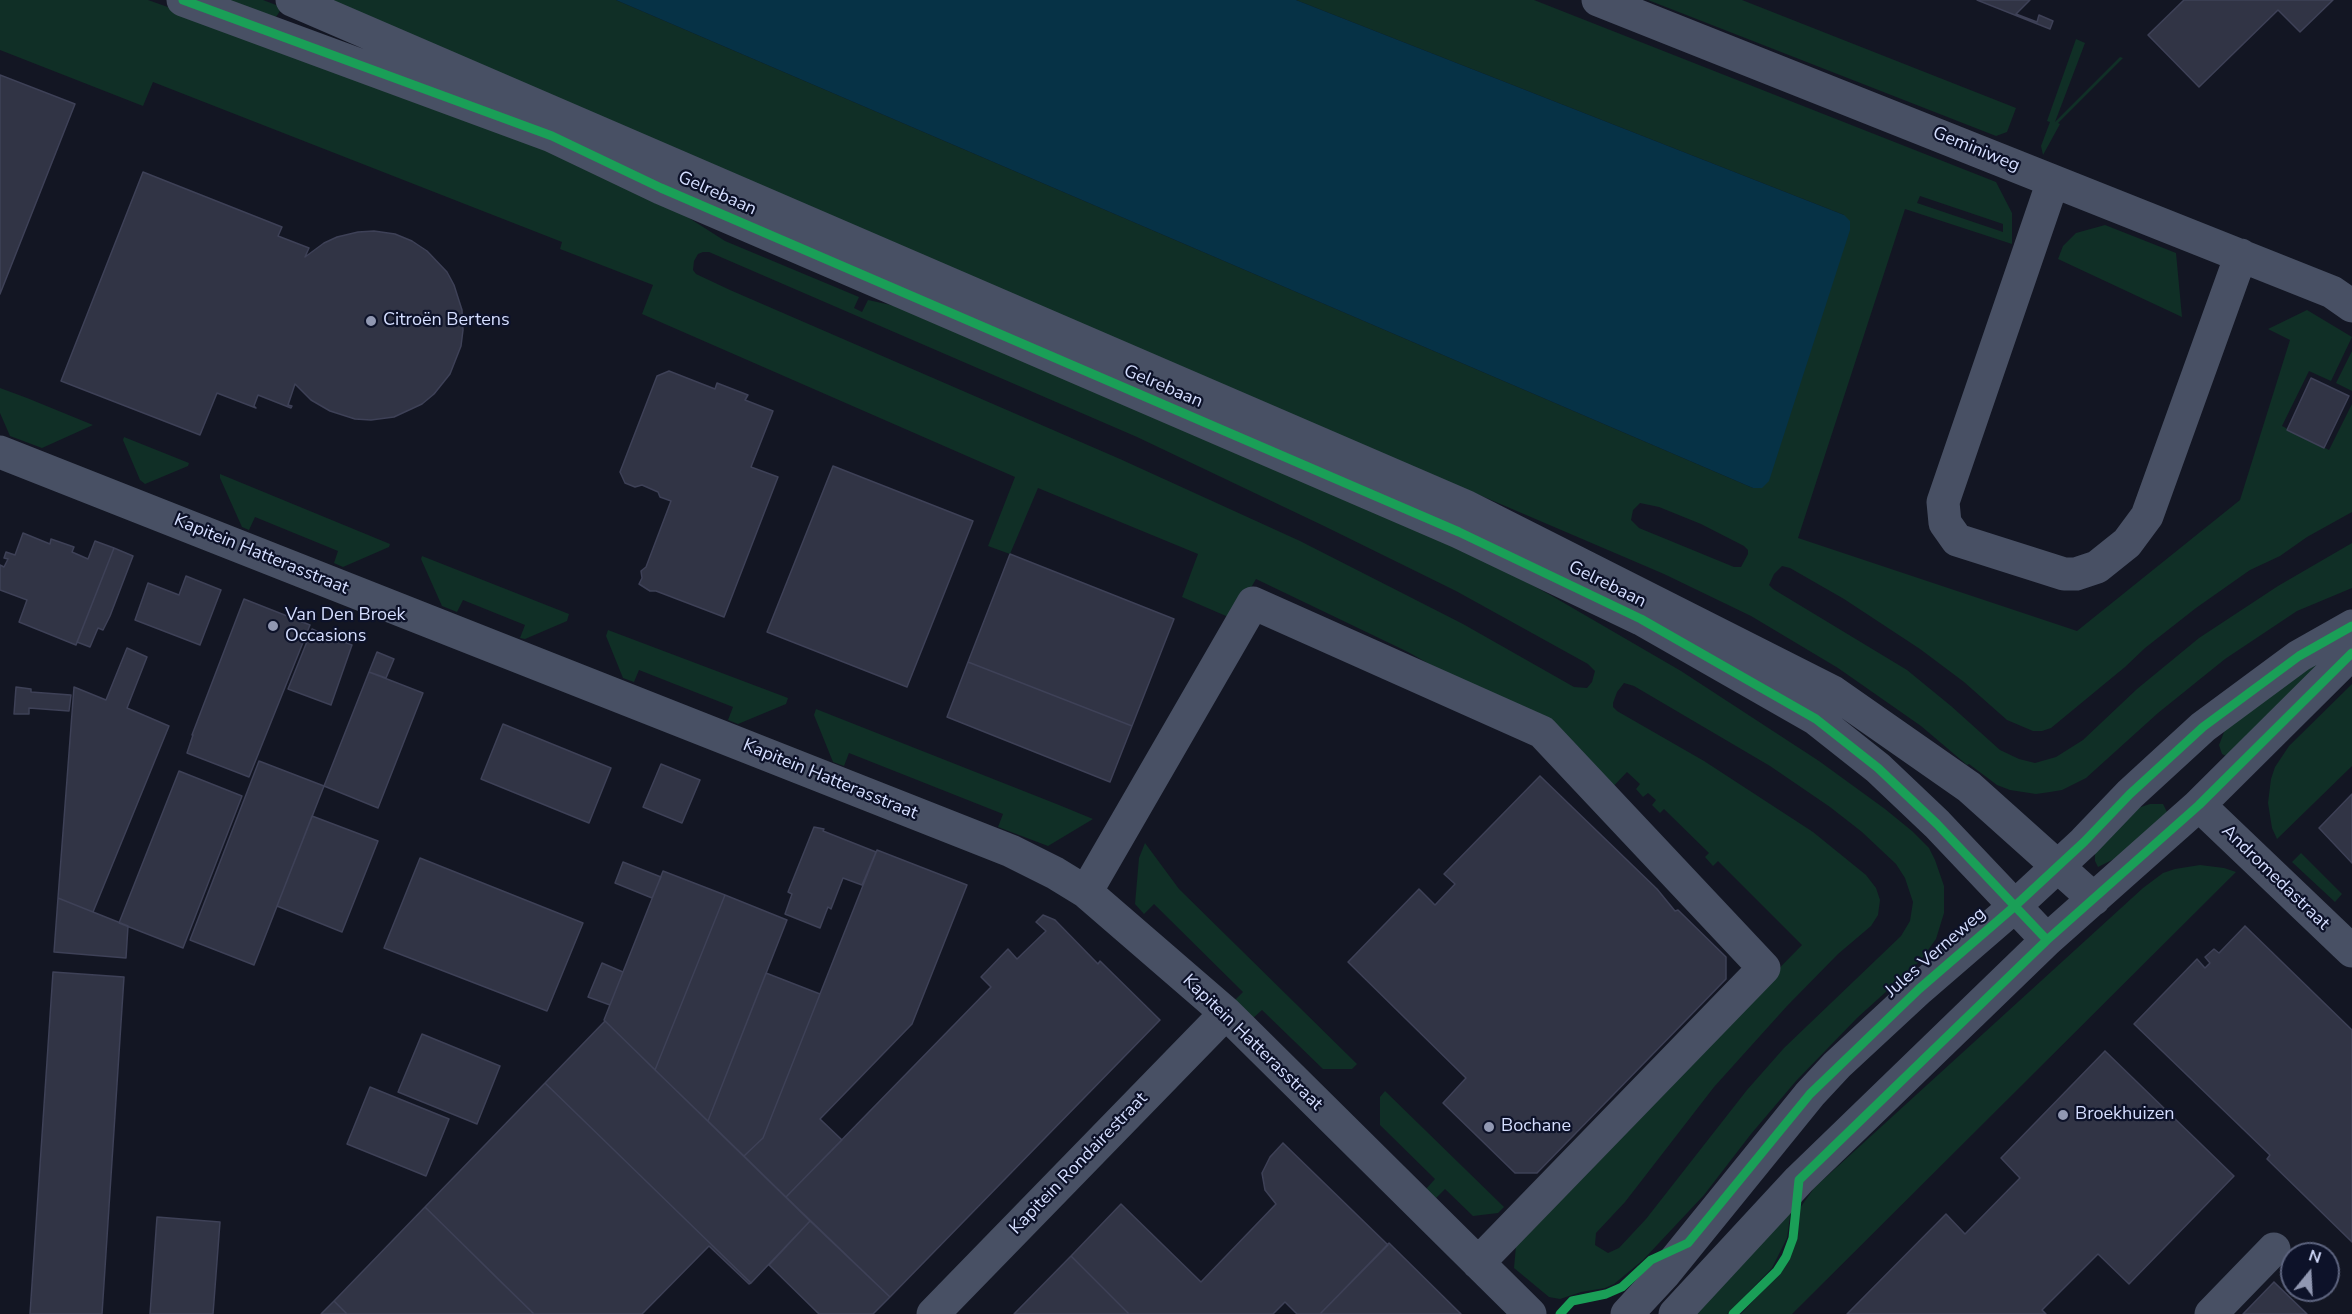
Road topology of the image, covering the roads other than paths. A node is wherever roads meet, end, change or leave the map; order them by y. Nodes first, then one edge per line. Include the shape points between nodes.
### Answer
1 (183, 0) edge
2 (292, 0) edge
3 (1598, 0) edge
4 (2053, 181) junction
5 (2241, 255) junction
6 (2352, 306) edge
7 (0, 452) edge
8 (2352, 626) edge
9 (2352, 653) edge
10 (2199, 805) junction
11 (2057, 866) junction
12 (1086, 892) junction
13 (2094, 899) junction
14 (2015, 906) junction
15 (2047, 940) junction
16 (2352, 951) edge
17 (1226, 1013) junction
18 (2274, 1248) dead end
19 (1478, 1263) junction
20 (933, 1314) edge
21 (1530, 1314) edge
22 (1627, 1314) edge
23 (1676, 1314) edge
24 (2211, 1314) edge

1 - 14 street, Gelrebaan via 552,136 683,198 1459,532 1641,619 1816,719 1878,768
2 - 11 street, Gelrebaan via 1467,507 1833,692 1969,787
3 - 4 street, Geminiweg
4 - 5 street, Geminiweg
4 - 5 street via 1943,502 1945,523 1957,540 2064,574 2097,567 2127,543 2147,516
5 - 6 street, Geminiweg via 2332,292
7 - 12 street, Kapitein Hatterasstraat via 1011,851
8 - 11 street, Jules Verneweg via 2299,656 2204,727
9 - 10 street
10 - 13 street
10 - 16 street, Andromedastraat
11 - 13 street, Gelrebaan
11 - 14 street, Jules Verneweg
12 - 17 street, Kapitein Hatterasstraat
12 - 19 street via 1253,603 1542,732 1764,968
13 - 15 street
14 - 15 street, Gelrebaan
14 - 22 street, Jules Verneweg via 1919,989 1810,1094
15 - 23 street via 1798,1180
17 - 19 street, Kapitein Hatterasstraat
17 - 20 street, Kapitein Rondairestraat
18 - 24 street
19 - 21 street, Kapitein Hatterasstraat

